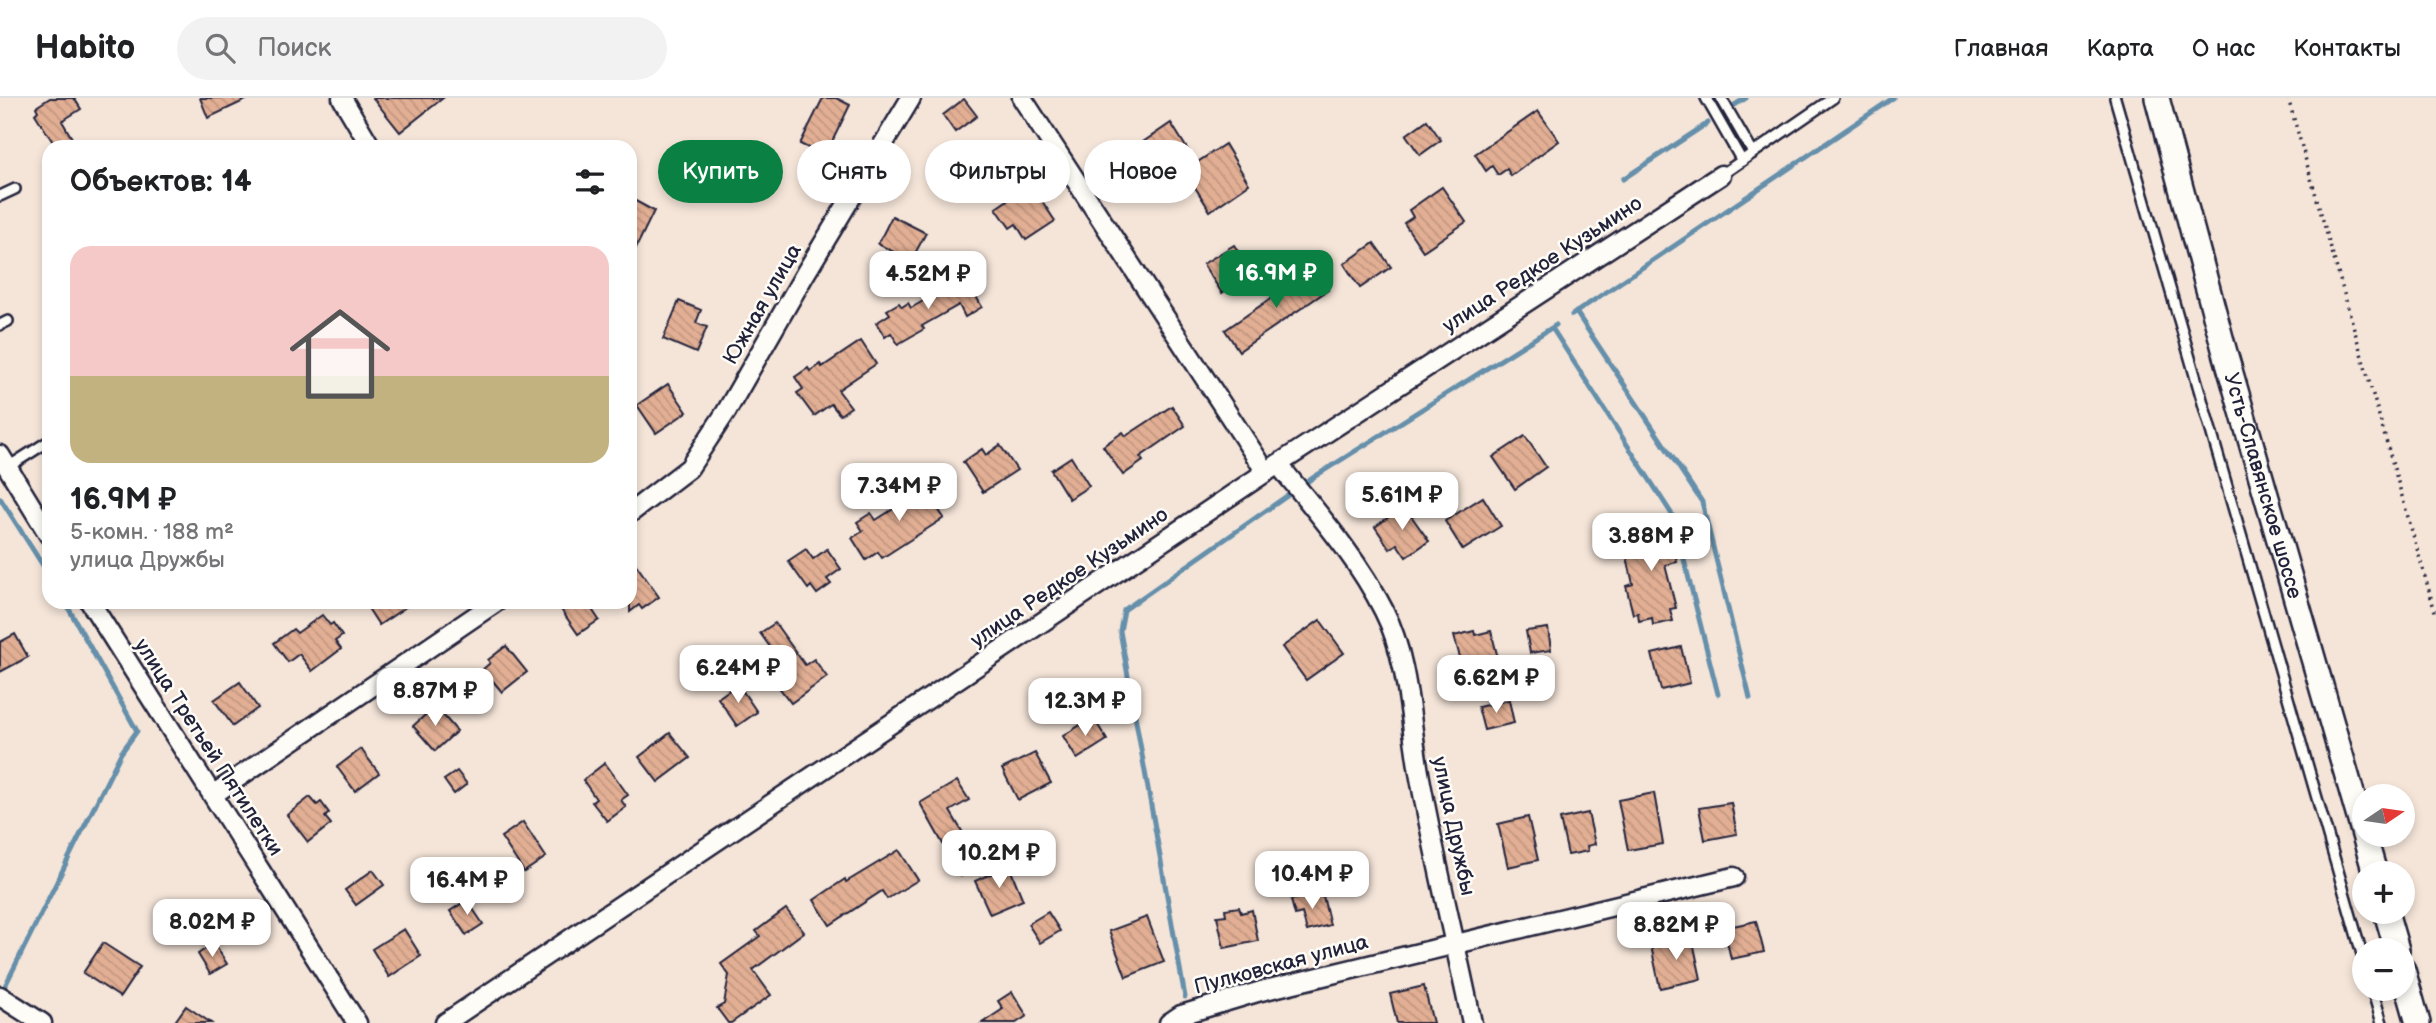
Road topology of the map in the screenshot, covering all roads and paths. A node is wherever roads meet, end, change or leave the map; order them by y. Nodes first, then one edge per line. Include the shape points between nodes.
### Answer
1 (342, 98) edge
2 (911, 98) edge
3 (1022, 98) edge
4 (1706, 98) edge
5 (1721, 98) edge
6 (2115, 98) edge
7 (2157, 98) edge
8 (2288, 98) edge
9 (1829, 99) edge
10 (366, 140) edge
11 (1753, 153) junction
12 (1742, 160) junction
13 (1721, 174) joint
14 (15, 188) dead end
15 (0, 196) edge
16 (42, 444) edge
17 (4, 461) edge
18 (1272, 468) junction
19 (637, 508) edge
20 (42, 523) edge
21 (95, 609) edge
22 (486, 609) edge
23 (2436, 615) edge
24 (214, 794) junction
25 (2372, 861) edge
26 (1734, 877) dead end
27 (2357, 938) edge
28 (1455, 943) junction
29 (0, 996) edge
30 (2376, 1001) edge
31 (2412, 1001) edge
32 (42, 1023) edge
33 (357, 1023) edge
34 (445, 1023) edge
35 (1169, 1023) edge
36 (1472, 1023) edge
37 (2382, 1023) edge
38 (2418, 1023) edge

1 - 10 street
2 - 19 street, Южная улица via 689,468
3 - 18 street, улица Дружбы
4 - 12 lane
5 - 11 lane
6 - 27 lane
7 - 25 street, Усть-Славянское шоссе
8 - 23 path
9 - 11 lane
11 - 12 lane
12 - 13 lane
13 - 18 street, улица Редкое Кузьмино
14 - 15 lane
16 - 17 lane
17 - 20 street
18 - 28 street, улица Дружбы via 1334,534 1384,612 1399,652
18 - 34 street, улица Редкое Кузьмино
21 - 24 street, улица Третьей Пятилетки
22 - 24 street
24 - 33 street, улица Третьей Пятилетки
26 - 28 street, Пулковская улица
28 - 35 street, Пулковская улица via 1261,991 1181,1015
28 - 36 street, улица Дружбы
29 - 32 street
30 - 37 lane
31 - 38 street

